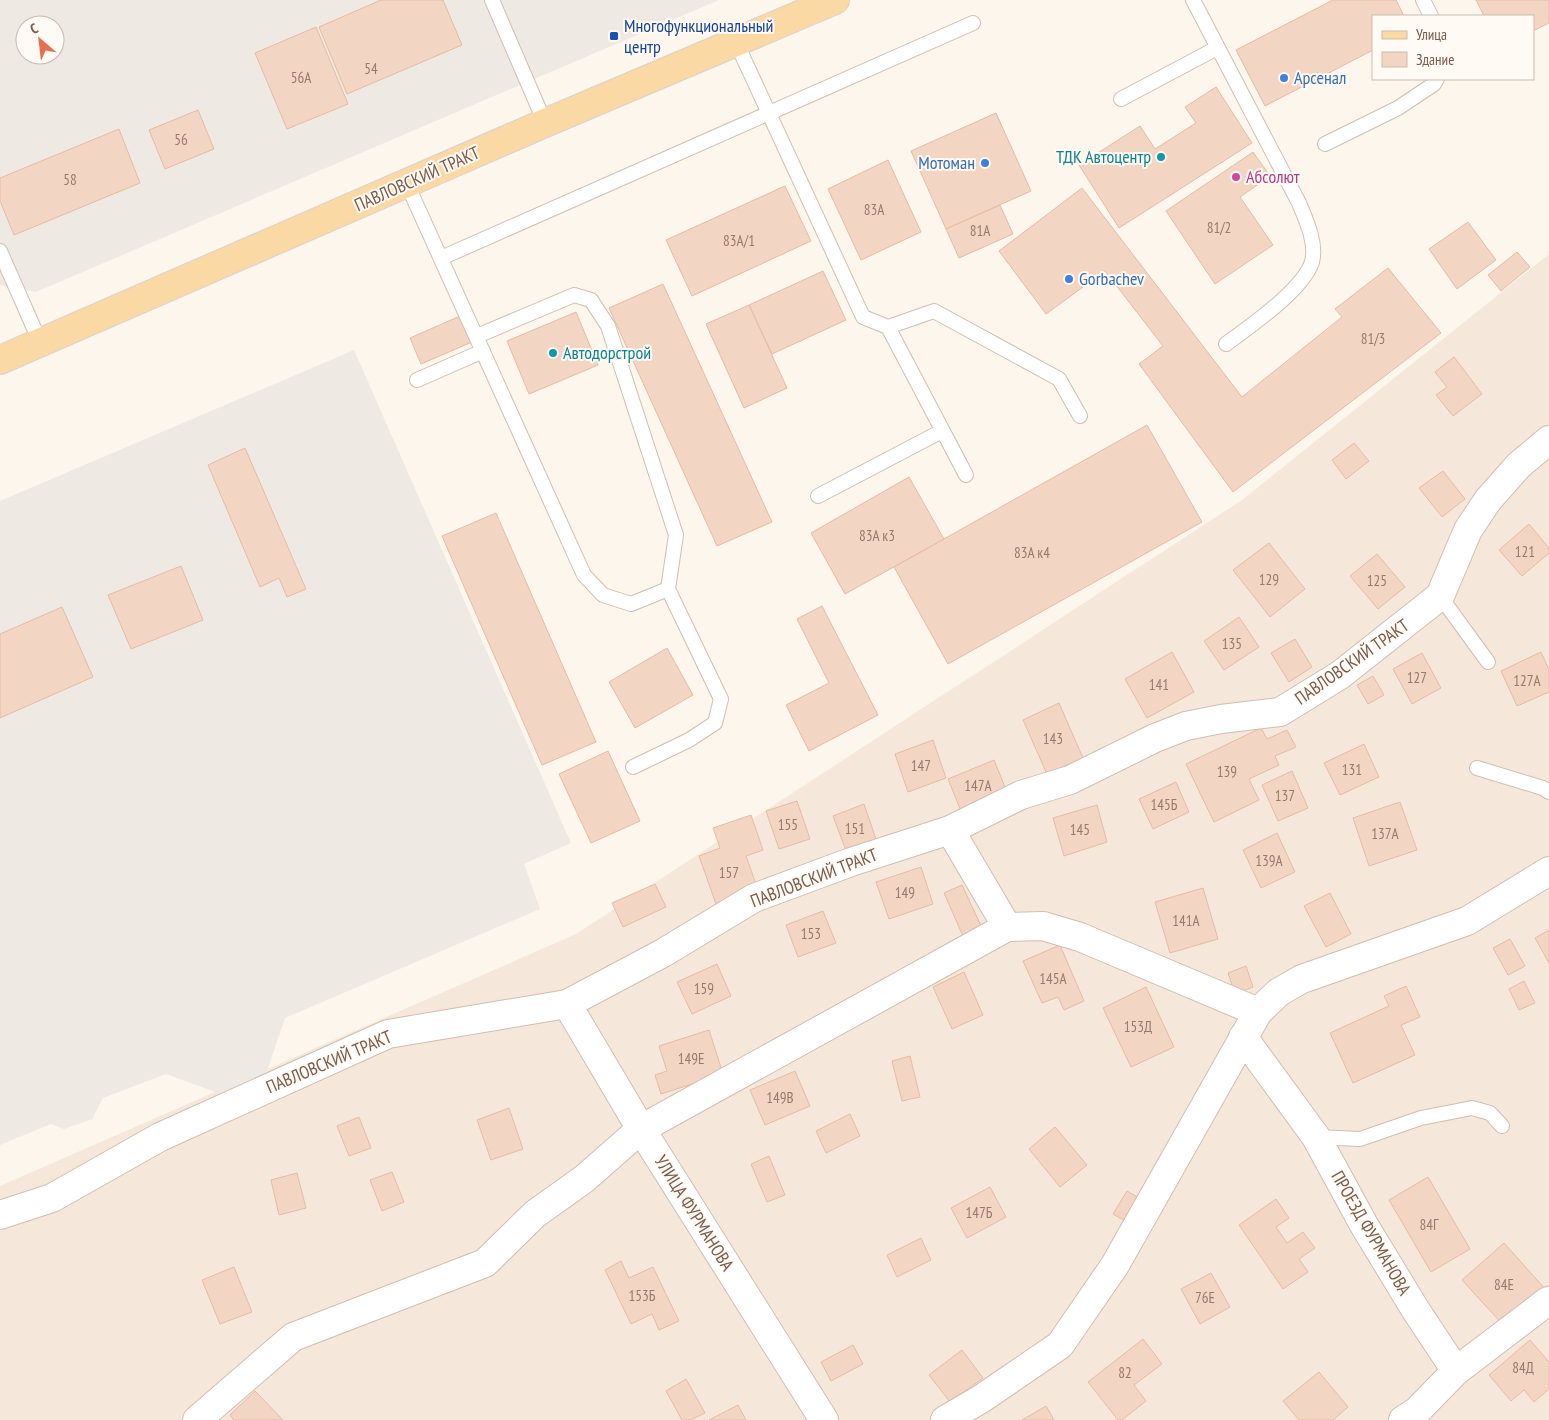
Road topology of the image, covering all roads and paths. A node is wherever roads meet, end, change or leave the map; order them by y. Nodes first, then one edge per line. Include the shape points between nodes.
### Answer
1 (492, 0) edge
2 (835, 0) edge
3 (1193, 0) edge
4 (1423, 0) edge
5 (1430, 15) edge
6 (973, 22) dead end
7 (736, 42) junction
8 (1218, 48) junction
9 (1436, 80) edge
10 (1121, 99) dead end
11 (768, 113) junction
12 (545, 122) junction
13 (1325, 144) dead end
14 (407, 184) junction
15 (0, 251) edge
16 (441, 258) junction
17 (888, 327) junction
18 (477, 336) junction
19 (40, 342) junction
20 (1226, 344) dead end
21 (483, 351) junction
22 (1, 358) edge
23 (417, 380) dead end
24 (1080, 416) dead end
25 (942, 431) junction
26 (1549, 440) edge
27 (966, 475) dead end
28 (818, 496) dead end
29 (668, 589) junction
30 (1440, 596) junction
31 (1488, 662) dead end
32 (633, 767) dead end
33 (1477, 768) dead end
34 (1549, 792) edge
35 (950, 830) junction
36 (1549, 871) edge
37 (1007, 927) junction
38 (568, 1004) junction
39 (1258, 1012) junction
40 (1243, 1037) junction
41 (1502, 1126) dead end
42 (641, 1129) junction
43 (1316, 1137) junction
44 (0, 1215) edge
45 (1548, 1302) edge
46 (1456, 1371) junction
47 (197, 1420) edge
48 (824, 1420) edge
49 (945, 1420) edge
50 (1403, 1420) edge

1 - 12 lane
2 - 7 main road, ПАВЛОВСКИЙ ТРАКТ
3 - 8 lane
4 - 5 lane
6 - 11 lane
7 - 11 lane
7 - 12 main road, ПАВЛОВСКИЙ ТРАКТ
8 - 10 lane
8 - 20 lane via 1299,203 1312,238 1312,262 1299,282 1278,304
9 - 13 lane via 1398,108
11 - 16 lane
11 - 17 lane via 863,317
12 - 14 main road, ПАВЛОВСКИЙ ТРАКТ
14 - 16 lane
14 - 19 main road, ПАВЛОВСКИЙ ТРАКТ
15 - 19 lane
16 - 18 lane
17 - 24 lane via 934,310 1059,379
17 - 25 lane
18 - 21 lane
18 - 29 lane via 574,295 591,300 608,326 676,535
19 - 22 main road, ПАВЛОВСКИЙ ТРАКТ
21 - 23 lane
21 - 29 lane via 584,575 604,595 630,604
25 - 27 lane
25 - 28 lane
26 - 30 street, ПАВЛОВСКИЙ ТРАКТ via 1519,464 1488,500 1468,530
29 - 32 lane via 722,699 715,723 689,740
30 - 31 lane
30 - 35 street, ПАВЛОВСКИЙ ТРАКТ via 1340,675 1280,712 1186,726 1070,780 1021,795
33 - 34 lane
35 - 37 street
35 - 38 street, ПАВЛОВСКИЙ ТРАКТ via 754,898 663,953
36 - 39 street via 1467,922 1302,979 1279,992
37 - 39 street via 1043,926 1080,937
37 - 42 street
38 - 42 street, УЛИЦА ФУРМАНОВА
38 - 44 street, ПАВЛОВСКИЙ ТРАКТ via 388,1034 160,1137 52,1198
39 - 40 street
40 - 43 street, ПРОЕЗД ФУРМАНОВА
40 - 49 street via 1115,1265 1060,1345
41 - 43 lane via 1490,1113 1472,1108 1422,1118 1360,1140
42 - 47 street via 584,1179 535,1214 485,1263 293,1337
42 - 48 street, УЛИЦА ФУРМАНОВА
43 - 46 street, ПРОЕЗД ФУРМАНОВА via 1414,1309
45 - 46 street
46 - 50 street via 1417,1411

